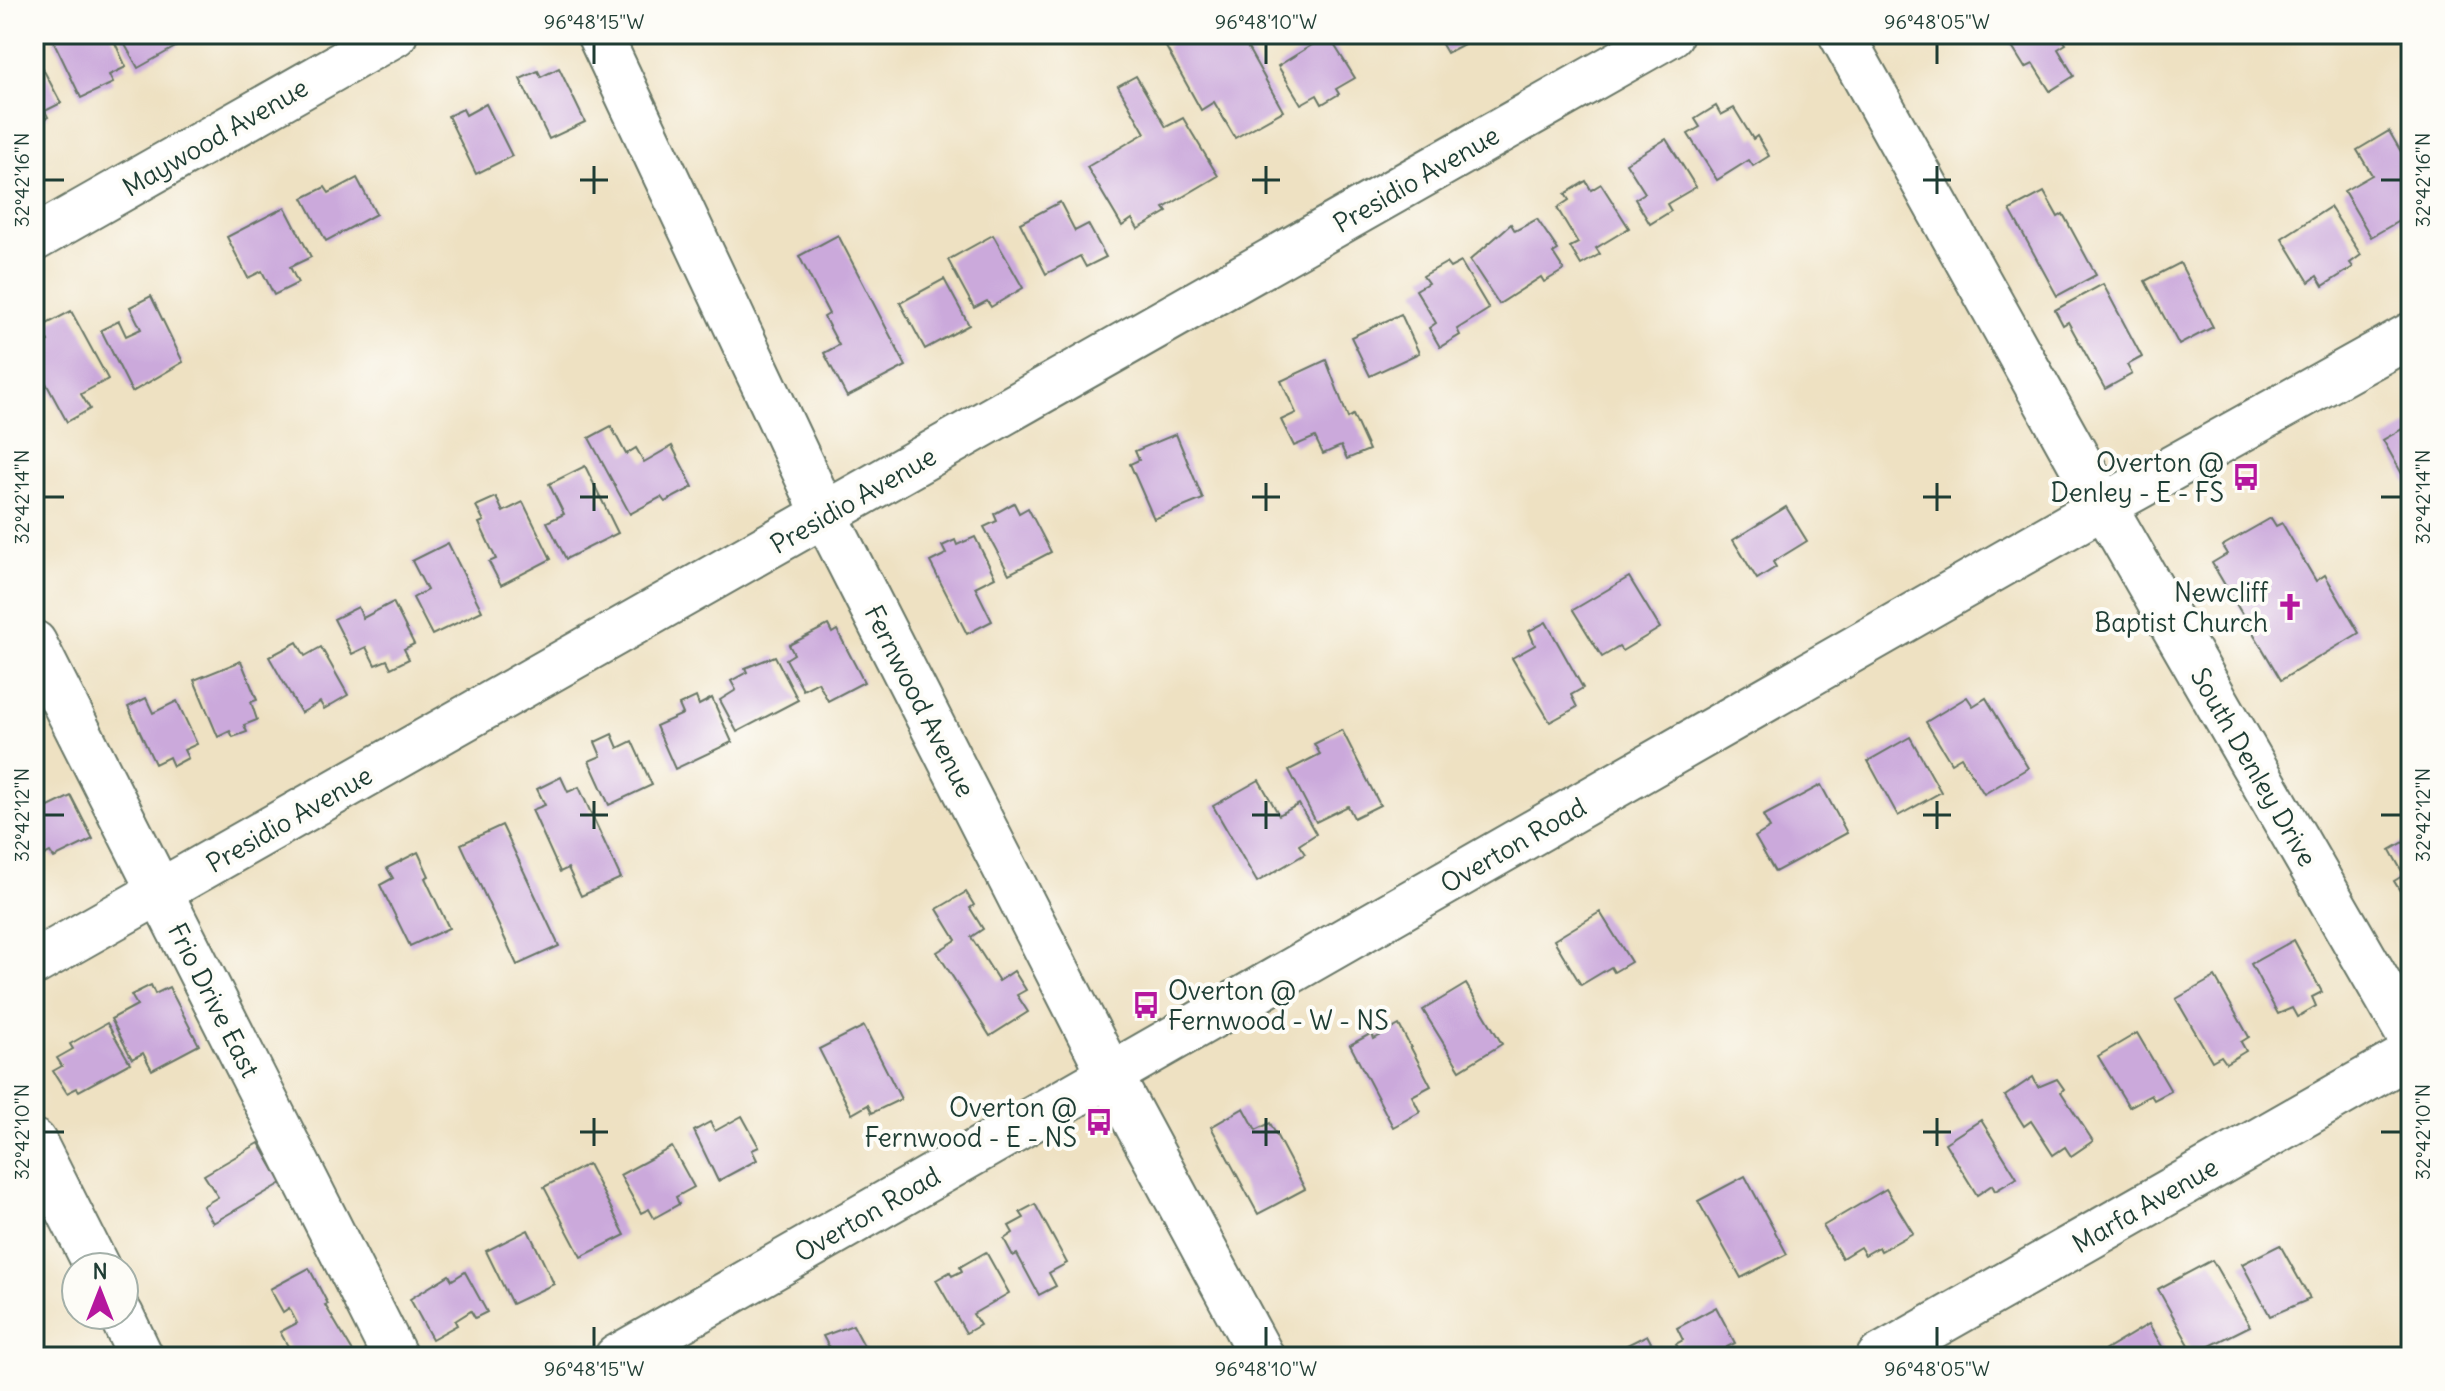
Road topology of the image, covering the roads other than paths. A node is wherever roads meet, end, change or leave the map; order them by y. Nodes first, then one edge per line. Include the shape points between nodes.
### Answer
1 (395, 34) edge
2 (599, 34) edge
3 (1671, 34) edge
4 (1841, 34) edge
5 (34, 239) edge
6 (2411, 335) edge
7 (2104, 506) junction
8 (825, 515) junction
9 (34, 643) edge
10 (159, 893) junction
11 (34, 963) edge
12 (2411, 1039) edge
13 (2411, 1054) edge
14 (1111, 1076) junction
15 (34, 1142) edge
16 (89, 1251) edge
17 (129, 1331) edge
18 (141, 1357) edge
19 (395, 1357) edge
20 (617, 1357) edge
21 (1262, 1357) edge
22 (1879, 1357) edge

1 - 5 street, Maywood Avenue
2 - 8 street, Fernwood Avenue
3 - 8 street, Presidio Avenue
4 - 7 street, South Denley Drive
6 - 7 street, Overton Road
7 - 12 street, South Denley Drive
7 - 14 street, Overton Road
8 - 10 street, Presidio Avenue
8 - 14 street, Fernwood Avenue
9 - 10 street, Frio Drive East
10 - 11 street, Presidio Avenue
10 - 19 street, Frio Drive East
13 - 22 street, Marfa Avenue
14 - 20 street, Overton Road
14 - 21 street, Fernwood Avenue
15 - 16 street
17 - 18 street

